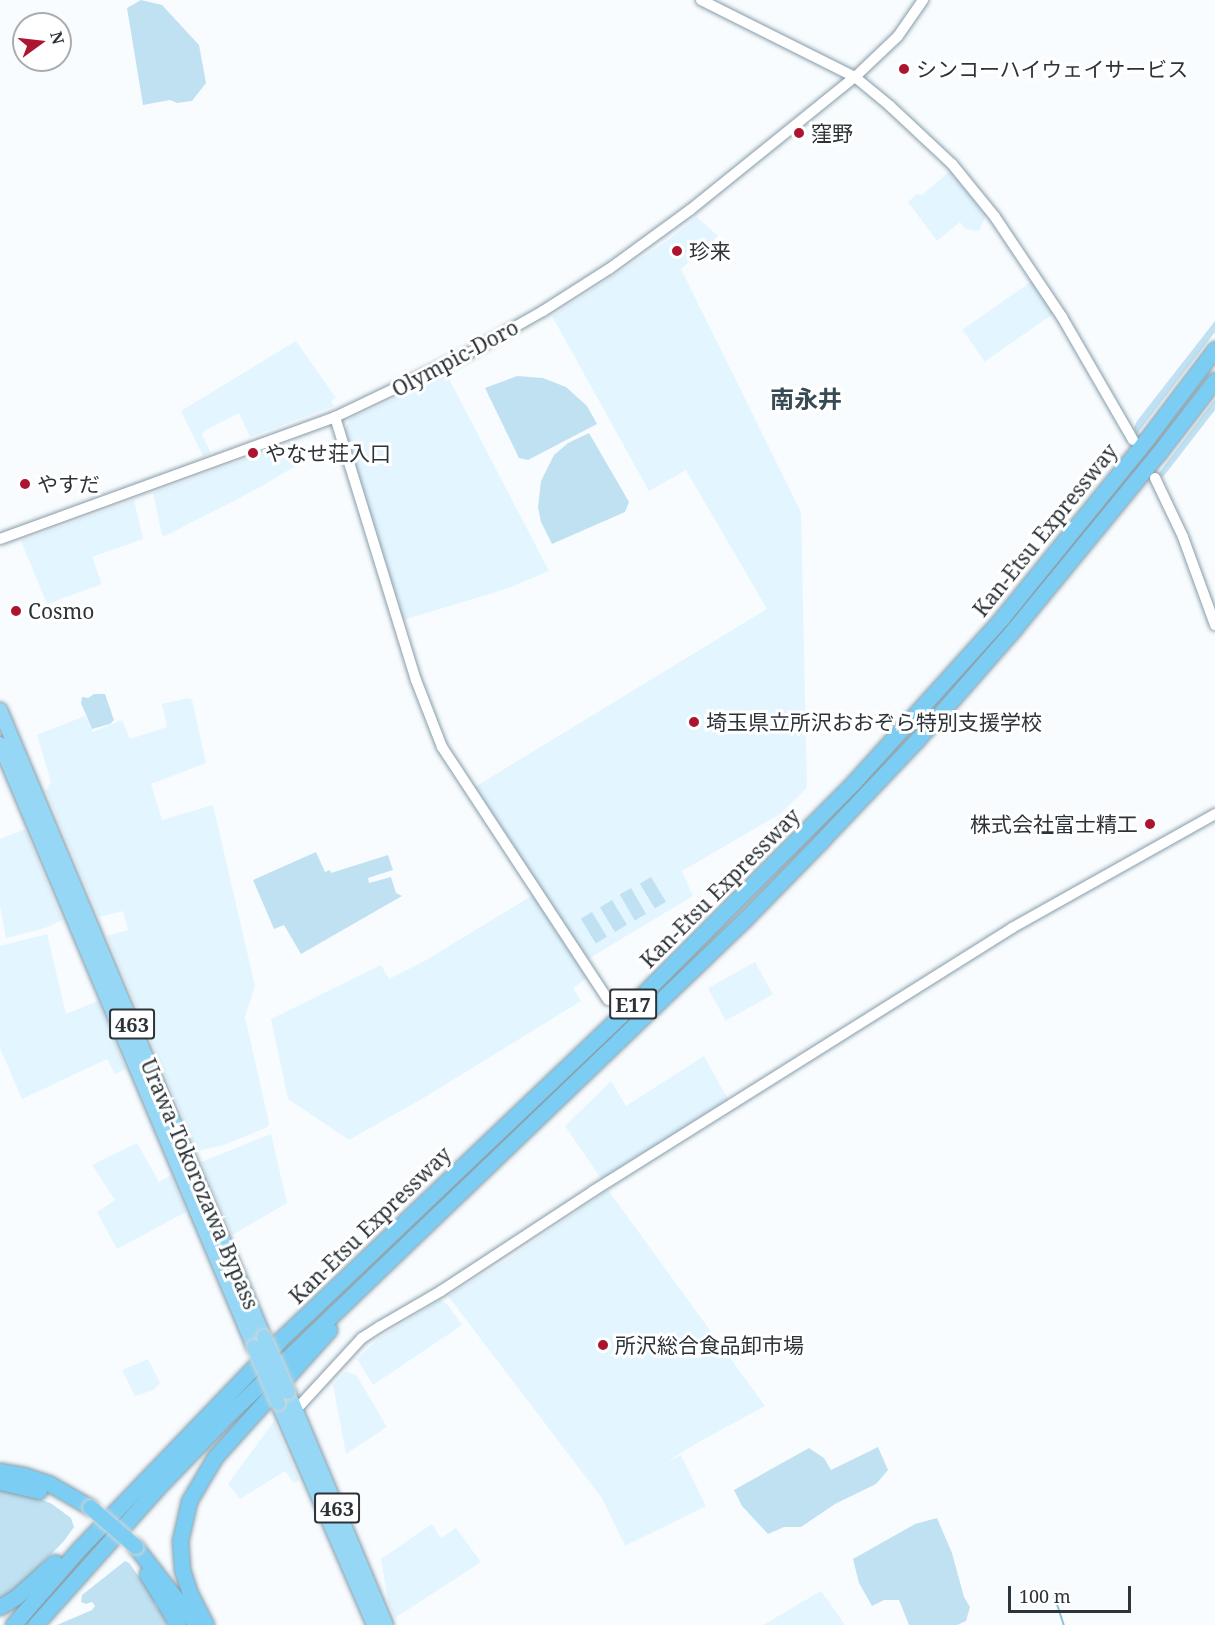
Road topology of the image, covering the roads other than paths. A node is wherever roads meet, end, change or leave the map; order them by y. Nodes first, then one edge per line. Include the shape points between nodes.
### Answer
1 (701, 0) edge
2 (923, 0) edge
3 (855, 77) junction
4 (1215, 349) edge
5 (1215, 380) edge
6 (335, 417) junction
7 (1133, 440) dead end
8 (1155, 478) dead end
9 (0, 539) edge
10 (1215, 625) edge
11 (0, 710) edge
12 (0, 744) edge
13 (1215, 814) edge
14 (608, 1000) dead end
15 (411, 1239) junction
16 (259, 1342) junction
17 (295, 1410) junction
18 (285, 1421) junction
19 (190, 1430) junction
20 (0, 1471) edge
21 (0, 1482) edge
22 (87, 1510) junction
23 (132, 1549) junction
24 (0, 1607) edge
25 (13, 1625) edge
26 (35, 1625) edge
27 (178, 1625) edge
28 (197, 1625) edge
29 (206, 1625) edge
30 (374, 1625) edge
31 (386, 1625) edge

1 - 3 street
2 - 3 street, Olympic-Doro via 898,36
3 - 6 street, Olympic-Doro via 690,210 609,269 470,352
3 - 7 street via 932,143 983,200 1062,317
4 - 19 highway, Kan-Etsu Expressway / E17 via 1008,610 854,782 640,997
5 - 15 highway, Kan-Etsu Expressway / E17 via 1083,548 908,749 745,919
6 - 9 street, Olympic-Doro
6 - 14 street via 416,680 442,747
8 - 10 street
11 - 16 highway, Urawa-Tokorozawa Bypass / 463
12 - 16 highway, Urawa-Tokorozawa Bypass / 463
13 - 17 street via 1012,928 362,1338
15 - 26 highway, Kan-Etsu Expressway / E17 via 211,1433
15 - 29 highway via 232,1437 194,1489 182,1527 180,1555 190,1594
16 - 17 highway, Urawa-Tokorozawa Bypass / 463, bridge
16 - 18 highway, Urawa-Tokorozawa Bypass / 463, bridge
17 - 18 street
17 - 31 highway, Urawa-Tokorozawa Bypass / 463
18 - 30 highway, Urawa-Tokorozawa Bypass / 463
19 - 24 highway via 42,1575
19 - 25 highway, Kan-Etsu Expressway / E17
20 - 22 highway via 43,1482
21 - 22 highway via 41,1491
22 - 23 highway
23 - 27 highway
23 - 28 highway

